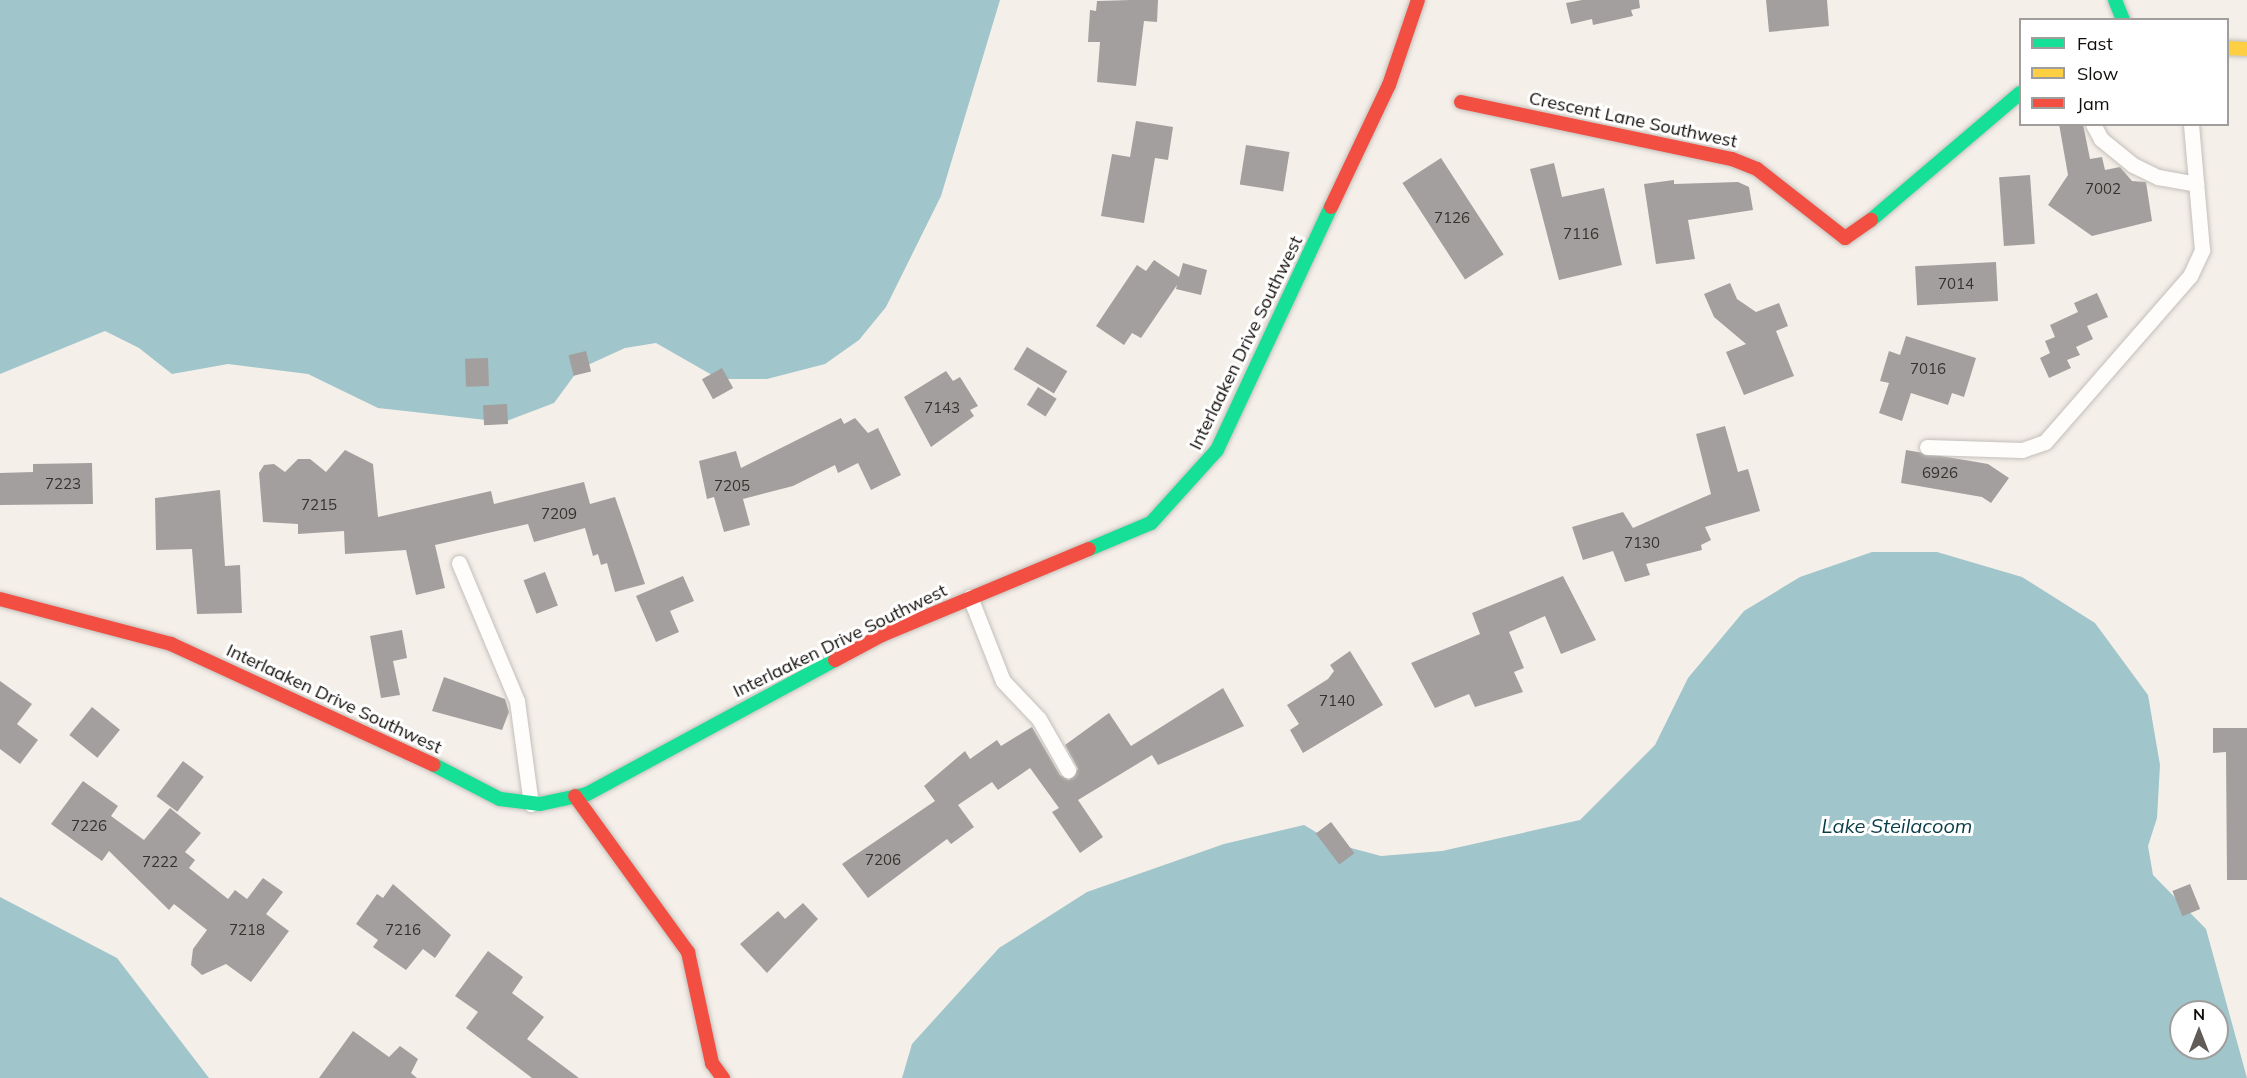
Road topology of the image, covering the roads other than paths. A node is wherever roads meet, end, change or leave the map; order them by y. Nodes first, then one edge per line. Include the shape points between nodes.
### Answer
1 (1419, 0) edge
2 (2115, 0) edge
3 (2122, 18) edge
4 (2229, 48) edge
5 (2247, 49) edge
6 (2019, 94) edge
7 (1461, 102) dead end
8 (2094, 126) edge
9 (2191, 126) edge
10 (2196, 184) junction
11 (1927, 447) dead end
12 (459, 563) dead end
13 (970, 597) junction
14 (0, 599) edge
15 (1068, 770) dead end
16 (575, 796) junction
17 (531, 804) junction
18 (723, 1078) edge

1 - 13 street, Interlaaken Drive Southwest via 1389,85 1217,450 1199,476 1151,523 1124,538
2 - 3 street
4 - 5 street
6 - 7 street, Crescent Lane Southwest via 1895,203 1845,238 1757,169 1731,159
8 - 10 lane via 2101,139 2133,165 2158,177
9 - 10 lane
10 - 11 lane via 2202,250 2197,264 2045,442 2022,450
12 - 17 lane via 517,701
13 - 15 lane via 1003,681 1039,719
13 - 16 street, Interlaaken Drive Southwest via 882,635 634,771
14 - 17 street, Interlaaken Drive Southwest via 171,644 380,736 483,792
16 - 17 street, Interlaaken Drive Southwest
16 - 18 street via 688,952 705,1011 712,1063

